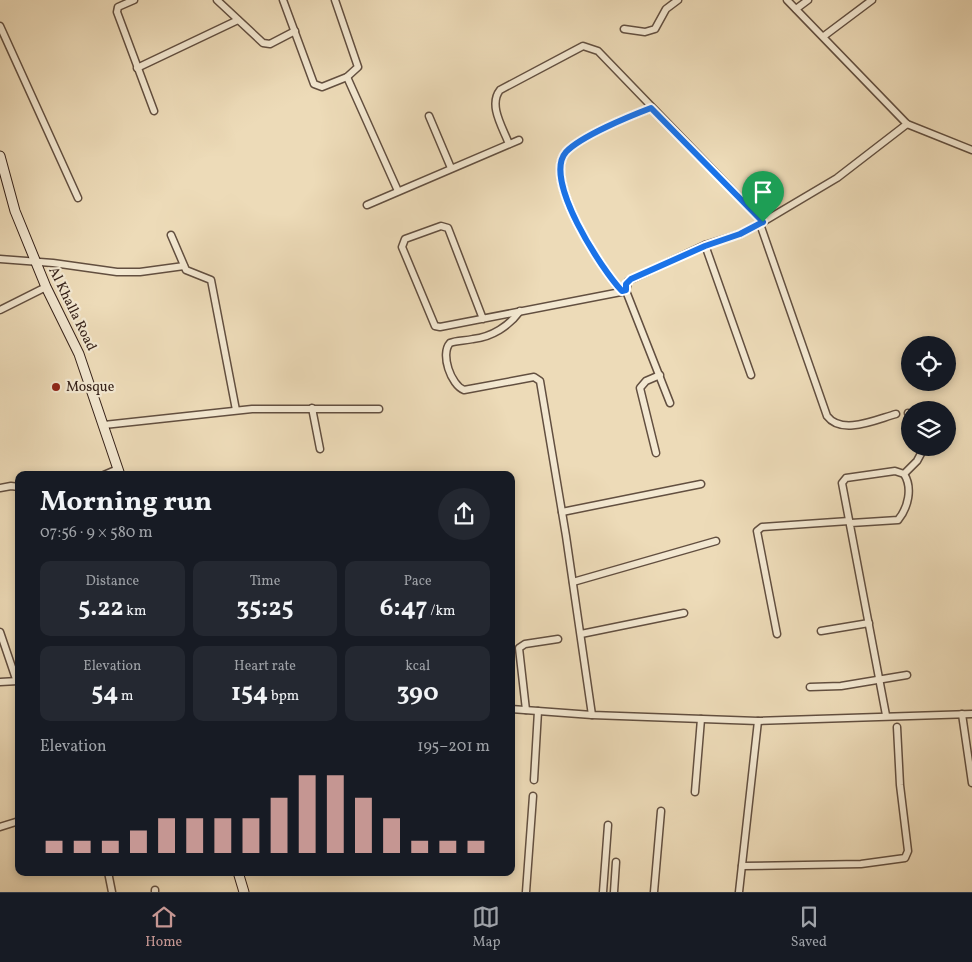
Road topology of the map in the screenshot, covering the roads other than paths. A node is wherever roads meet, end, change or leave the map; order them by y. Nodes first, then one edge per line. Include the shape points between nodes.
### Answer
1 (134, 0) edge
2 (217, 0) edge
3 (283, 0) edge
4 (335, 0) edge
5 (678, 0) edge
6 (787, 0) edge
7 (808, 0) edge
8 (872, 0) edge
9 (796, 9) junction
10 (238, 20) junction
11 (0, 26) edge
12 (624, 29) dead end
13 (295, 31) junction
14 (824, 36) junction
15 (137, 68) junction
16 (347, 77) junction
17 (651, 108) junction
18 (154, 111) dead end
19 (429, 116) dead end
20 (907, 124) junction
21 (519, 140) dead end
22 (509, 144) junction
23 (972, 150) edge
24 (0, 156) edge
25 (451, 168) junction
26 (398, 191) junction
27 (78, 198) dead end
28 (367, 205) dead end
29 (762, 223) junction
30 (171, 234) dead end
31 (705, 246) junction
32 (0, 259) edge
33 (34, 262) junction
34 (184, 266) junction
35 (46, 287) junction
36 (624, 291) junction
37 (0, 310) edge
38 (520, 311) junction
39 (482, 319) junction
40 (660, 375) junction
41 (751, 375) dead end
42 (670, 403) dead end
43 (312, 408) junction
44 (378, 408) dead end
45 (236, 410) junction
46 (896, 414) dead end
47 (104, 425) junction
48 (320, 449) dead end
49 (656, 453) dead end
50 (919, 456) edge
51 (119, 471) edge
52 (904, 474) junction
53 (701, 484) dead end
54 (15, 486) edge
55 (0, 488) edge
56 (562, 512) junction
57 (850, 522) junction
58 (716, 541) dead end
59 (573, 582) junction
60 (684, 613) dead end
61 (869, 623) junction
62 (821, 631) dead end
63 (581, 634) junction
64 (777, 634) dead end
65 (1, 636) edge
66 (558, 639) dead end
67 (15, 674) edge
68 (907, 675) dead end
69 (879, 678) junction
70 (15, 680) edge
71 (0, 682) edge
72 (810, 687) dead end
73 (515, 709) edge
74 (526, 710) junction
75 (538, 710) junction
76 (962, 714) junction
77 (972, 714) edge
78 (592, 715) junction
79 (886, 715) junction
80 (701, 719) junction
81 (758, 721) junction
82 (897, 727) dead end
83 (534, 780) dead end
84 (972, 784) edge
85 (695, 792) dead end
86 (533, 796) dead end
87 (661, 811) dead end
88 (15, 822) edge
89 (608, 825) dead end
90 (0, 827) edge
91 (616, 862) dead end
92 (742, 866) junction
93 (109, 876) edge
94 (239, 876) edge
95 (112, 892) edge
96 (244, 892) edge
97 (526, 892) edge
98 (603, 892) edge
99 (614, 892) edge
100 (654, 892) edge
101 (739, 892) edge

1 - 15 street via 118,7 117,12
2 - 10 street
3 - 13 street
4 - 16 street via 358,67
5 - 12 street via 666,9 655,29 645,32
6 - 9 street
7 - 9 street
8 - 14 street
9 - 14 street
10 - 13 street via 263,43 270,44
10 - 15 street
11 - 27 street
13 - 16 street via 316,86 326,87
14 - 20 street
15 - 18 street
16 - 26 street
17 - 22 street via 598,51 583,46 500,90 495,96 494,105
17 - 29 street
17 - 36 street via 568,150 562,161 565,195 583,234 606,273
19 - 25 street
20 - 23 street
20 - 29 street via 837,178
21 - 22 street
22 - 25 street
24 - 33 street, Al Khalla Road via 15,211
25 - 26 street
26 - 28 street
29 - 31 street
29 - 46 street via 827,416 833,423 846,426
30 - 34 street
31 - 36 street via 631,279
31 - 41 street
32 - 33 street
33 - 34 street via 117,272
33 - 35 street, Al Khalla Road
34 - 45 street via 189,272 211,280
35 - 37 street
35 - 47 street, Al Khalla Road via 79,354
36 - 38 street
36 - 40 street
38 - 39 street
38 - 56 street via 508,325 494,332 450,343 446,349 447,364 457,385 464,390 534,377 539,379
39 - 39 street via 448,228 441,226 406,240 402,247 435,326
40 - 42 street
40 - 49 street via 646,380 640,388
43 - 44 street
43 - 45 street
43 - 48 street
45 - 47 street
47 - 51 street, Al Khalla Road
50 - 52 street
52 - 57 street via 909,488 908,497 898,520
52 - 57 street via 894,471 844,479 842,483
53 - 56 street
54 - 55 street
56 - 59 street
57 - 61 street
57 - 64 street via 762,527 757,530
58 - 59 street
59 - 63 street
60 - 63 street
61 - 62 street
61 - 69 street
63 - 78 street
65 - 67 street
66 - 74 street via 525,644 519,648
68 - 69 street
69 - 72 street via 841,686
69 - 79 street
70 - 71 street
73 - 74 street
74 - 75 street
75 - 78 street
75 - 83 street
76 - 77 street
76 - 79 street
76 - 84 street
78 - 80 street
79 - 81 street
80 - 81 street
80 - 85 street
81 - 92 street
82 - 92 street via 908,851 905,858 861,864
86 - 97 street
87 - 100 street
88 - 90 street
89 - 98 street
91 - 99 street
92 - 101 street
93 - 95 street
94 - 96 street

